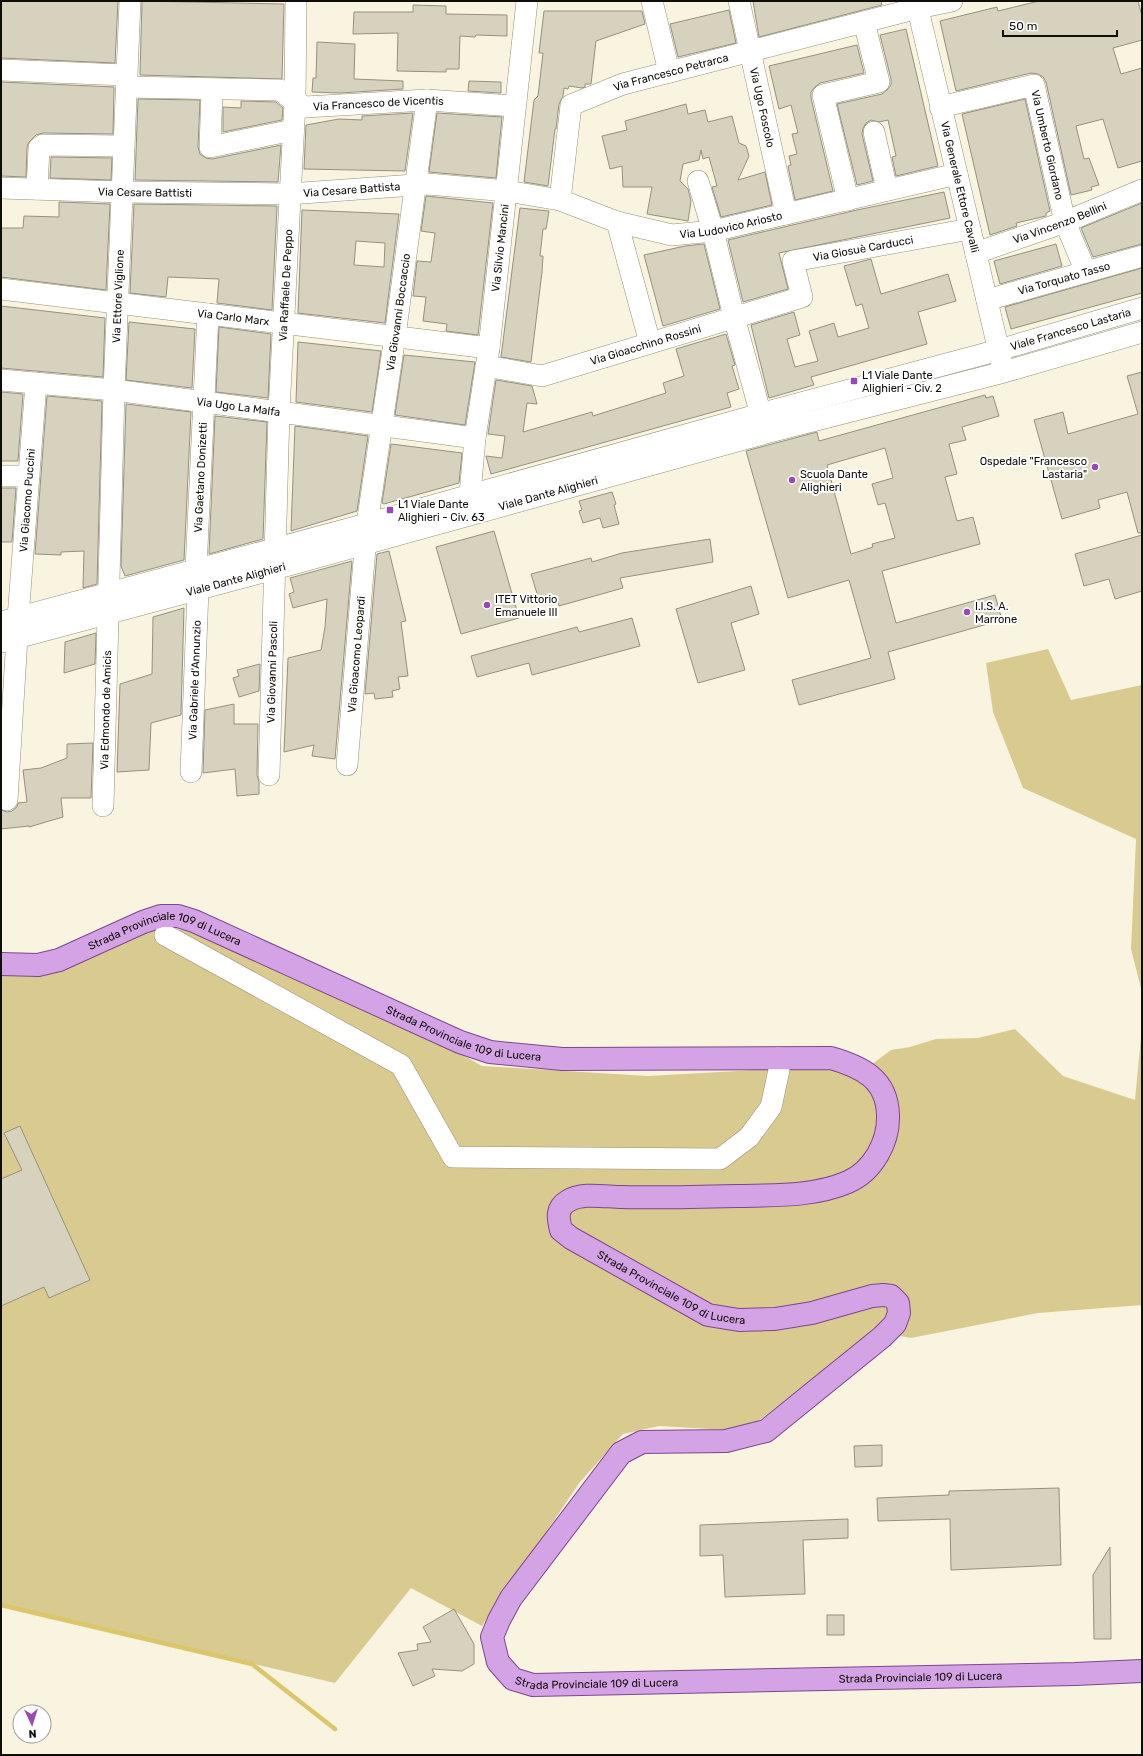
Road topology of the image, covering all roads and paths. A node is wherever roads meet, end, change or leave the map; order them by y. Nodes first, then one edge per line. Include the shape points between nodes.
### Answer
1 (130, 1) edge
2 (296, 1) edge
3 (527, 1) edge
4 (652, 1) edge
5 (739, 1) edge
6 (952, 1) edge
7 (917, 5) edge
8 (864, 22) junction
9 (750, 51) junction
10 (1, 70) edge
11 (669, 72) junction
12 (126, 81) junction
13 (212, 90) junction
14 (427, 100) junction
15 (295, 102) junction
16 (515, 106) junction
17 (940, 107) junction
18 (293, 130) junction
19 (874, 132) dead end
20 (124, 146) junction
21 (957, 174) junction
22 (698, 182) dead end
23 (415, 184) junction
24 (1, 188) edge
25 (38, 189) junction
26 (507, 190) junction
27 (887, 190) junction
28 (1142, 190) edge
29 (122, 192) junction
30 (289, 194) junction
31 (560, 200) junction
32 (848, 200) junction
33 (786, 214) junction
34 (617, 222) junction
35 (1065, 222) junction
36 (970, 228) junction
37 (713, 231) junction
38 (976, 253) junction
39 (1142, 256) edge
40 (1086, 272) junction
41 (1, 289) edge
42 (802, 297) joint
43 (987, 300) junction
44 (117, 303) junction
45 (1142, 308) edge
46 (208, 314) junction
47 (734, 317) junction
48 (283, 322) junction
49 (1142, 332) edge
50 (395, 336) junction
51 (650, 343) junction
52 (999, 350) junction
53 (488, 357) junction
54 (1004, 372) junction
55 (1, 380) edge
56 (36, 383) junction
57 (114, 390) junction
58 (204, 402) junction
59 (279, 411) junction
60 (763, 423) junction
61 (382, 426) junction
62 (475, 438) junction
63 (1, 476) edge
64 (29, 476) junction
65 (470, 494) junction
66 (365, 534) junction
67 (275, 548) junction
68 (274, 569) junction
69 (197, 579) junction
70 (108, 592) junction
71 (108, 613) junction
72 (9, 630) edge
73 (6, 753) edge
74 (347, 765) dead end
75 (191, 772) dead end
76 (269, 775) dead end
77 (7, 800) dead end
78 (103, 806) dead end
79 (165, 935) dead end
80 (1, 964) edge
81 (778, 1058) junction
82 (1142, 1671) edge

1 - 12 street, Via Ettore Viglione
2 - 15 street, Via Raffaele De Peppo
3 - 16 street, Via Silvio Mancini
4 - 11 street
5 - 9 street, Via Ugo Foscolo
6 - 7 street, Via Francesco Petrarca
7 - 8 street, Via Francesco Petrarca
7 - 17 street, Via Generale Ettore Cavalli
8 - 9 street, Via Francesco Petrarca
8 - 32 street via 879,82 823,95
9 - 11 street, Via Francesco Petrarca
9 - 33 street, Via Ugo Foscolo
10 - 12 street, Via Francesco de Vicentis
11 - 31 street, Via Francesco Petrarca via 623,84 571,105
12 - 13 street, Via Francesco de Vicentis
12 - 20 street, Via Ettore Viglione
13 - 15 street, Via Francesco de Vicentis via 280,90
13 - 18 street via 210,146
14 - 15 street, Via Francesco de Vicentis via 306,107
14 - 16 street, Via Francesco de Vicentis
14 - 23 street, Via Giovanni Boccaccio
15 - 18 street, Via Raffaele De Peppo
16 - 26 street, Via Silvio Mancini
17 - 21 street, Via Generale Ettore Cavalli
17 - 35 street, Via Umberto Giordano via 1034,85
18 - 30 street, Via Raffaele De Peppo
19 - 27 street
20 - 25 street via 43,144 39,148
20 - 29 street, Via Ettore Viglione
21 - 27 street, Via Ludovico Ariosto
21 - 36 street, Via Generale Ettore Cavalli
22 - 37 street
23 - 26 street, Via Cesare Battista
23 - 30 street, Via Cesare Battista
23 - 50 street, Via Giovanni Boccaccio
24 - 25 street, Via Cesare Battisti
25 - 29 street, Via Cesare Battisti
26 - 31 street, Via Ludovico Ariosto
26 - 53 street, Via Silvio Mancini
27 - 32 street, Via Ludovico Ariosto
28 - 35 street, Via Vincenzo Bellini
29 - 30 street, Via Cesare Battisti
29 - 44 street, Via Ettore Viglione
30 - 48 street, Via Raffaele De Peppo
31 - 34 street, Via Ludovico Ariosto
32 - 33 street, Via Ludovico Ariosto
33 - 37 street, Via Ludovico Ariosto
34 - 37 street, Via Ludovico Ariosto via 672,235
34 - 51 street
35 - 38 street, Via Vincenzo Bellini
35 - 40 street, Via Umberto Giordano
36 - 38 street, Via Generale Ettore Cavalli
36 - 42 street, Via Giosuè Carducci via 793,261
37 - 47 street
38 - 43 street, Via Generale Ettore Cavalli
39 - 40 street, Via Torquato Tasso
40 - 43 street, Via Torquato Tasso
41 - 44 street, Via Carlo Marx
42 - 47 street, Via Gioacchino Rossini
43 - 52 street, Via Generale Ettore Cavalli
44 - 46 street, Via Carlo Marx
44 - 57 street, Via Ettore Viglione
45 - 52 street, Viale Francesco Lastaria
46 - 48 street, Via Carlo Marx
46 - 58 street, Via Gaetano Donizetti
47 - 51 street, Via Gioacchino Rossini
47 - 60 street
48 - 50 street, Via Carlo Marx
48 - 59 street, Via Raffaele De Peppo
49 - 54 street, Viale Francesco Lastaria
50 - 53 street, Via Carlo Marx
50 - 61 street, Via Giovanni Boccaccio
51 - 53 street, Via Gioacchino Rossini via 542,376
52 - 54 street, Via Generale Ettore Cavalli
52 - 60 street, Viale Dante Alighieri
53 - 62 street, Via Silvio Mancini
54 - 60 street, Viale Dante Alighieri
55 - 56 street, Via Ugo La Malfa
56 - 57 street, Via Ugo La Malfa
56 - 64 street, Via Giacomo Puccini
57 - 58 street, Via Ugo La Malfa
57 - 70 street, Via Ettore Viglione
58 - 59 street, Via Ugo La Malfa
58 - 69 street, Via Gaetano Donizetti
59 - 61 street, Via Ugo La Malfa
59 - 67 street, Via Raffaele De Peppo
60 - 65 street, Viale Dante Alighieri
60 - 66 street, Viale Dante Alighieri
61 - 62 street, Via Ugo La Malfa
61 - 66 street, Via Giovanni Boccaccio
62 - 65 street, Via Silvio Mancini
63 - 64 street
64 - 72 street, Via Giacomo Puccini
65 - 66 street, Viale Dante Alighieri
66 - 67 street, Viale Dante Alighieri
66 - 68 street, Viale Dante Alighieri
66 - 74 street, Via Gioacomo Leopardi
67 - 68 street, Via Raffaele De Peppo
67 - 69 street, Viale Dante Alighieri
68 - 69 street, Viale Dante Alighieri
68 - 76 street, Via Giovanni Pascoli
69 - 70 street, Viale Dante Alighieri
69 - 71 street, Viale Dante Alighieri
69 - 75 street, Via Gabriele d'Annunzio
70 - 71 street, Via Edmondo de Amicis
70 - 72 street, Viale Dante Alighieri
71 - 72 street, Viale Dante Alighieri
71 - 78 street, Via Edmondo de Amicis
72 - 73 street, Via Giacomo Puccini
73 - 77 street, Via Giacomo Puccini
79 - 81 street via 401,1065 453,1157 720,1159 749,1137 771,1107 779,1070
80 - 81 main road, Strada Provinciale 109 di Lucera via 38,966 59,960 143,922 161,916 178,916 201,924 460,1042 490,1052 562,1059
81 - 82 main road, Strada Provinciale 109 di Lucera via 831,1058 854,1065 874,1080 883,1092 888,1108 888,1120 882,1147 866,1169 848,1182 804,1194 621,1198 584,1196 568,1200 560,1208 558,1218 561,1230 708,1315 738,1320 775,1319 812,1313 883,1295 890,1296 898,1303 899,1313 894,1324 882,1338 766,1431 726,1441 642,1442 621,1453 511,1598 492,1638 498,1662 513,1679 533,1685 1059,1675

